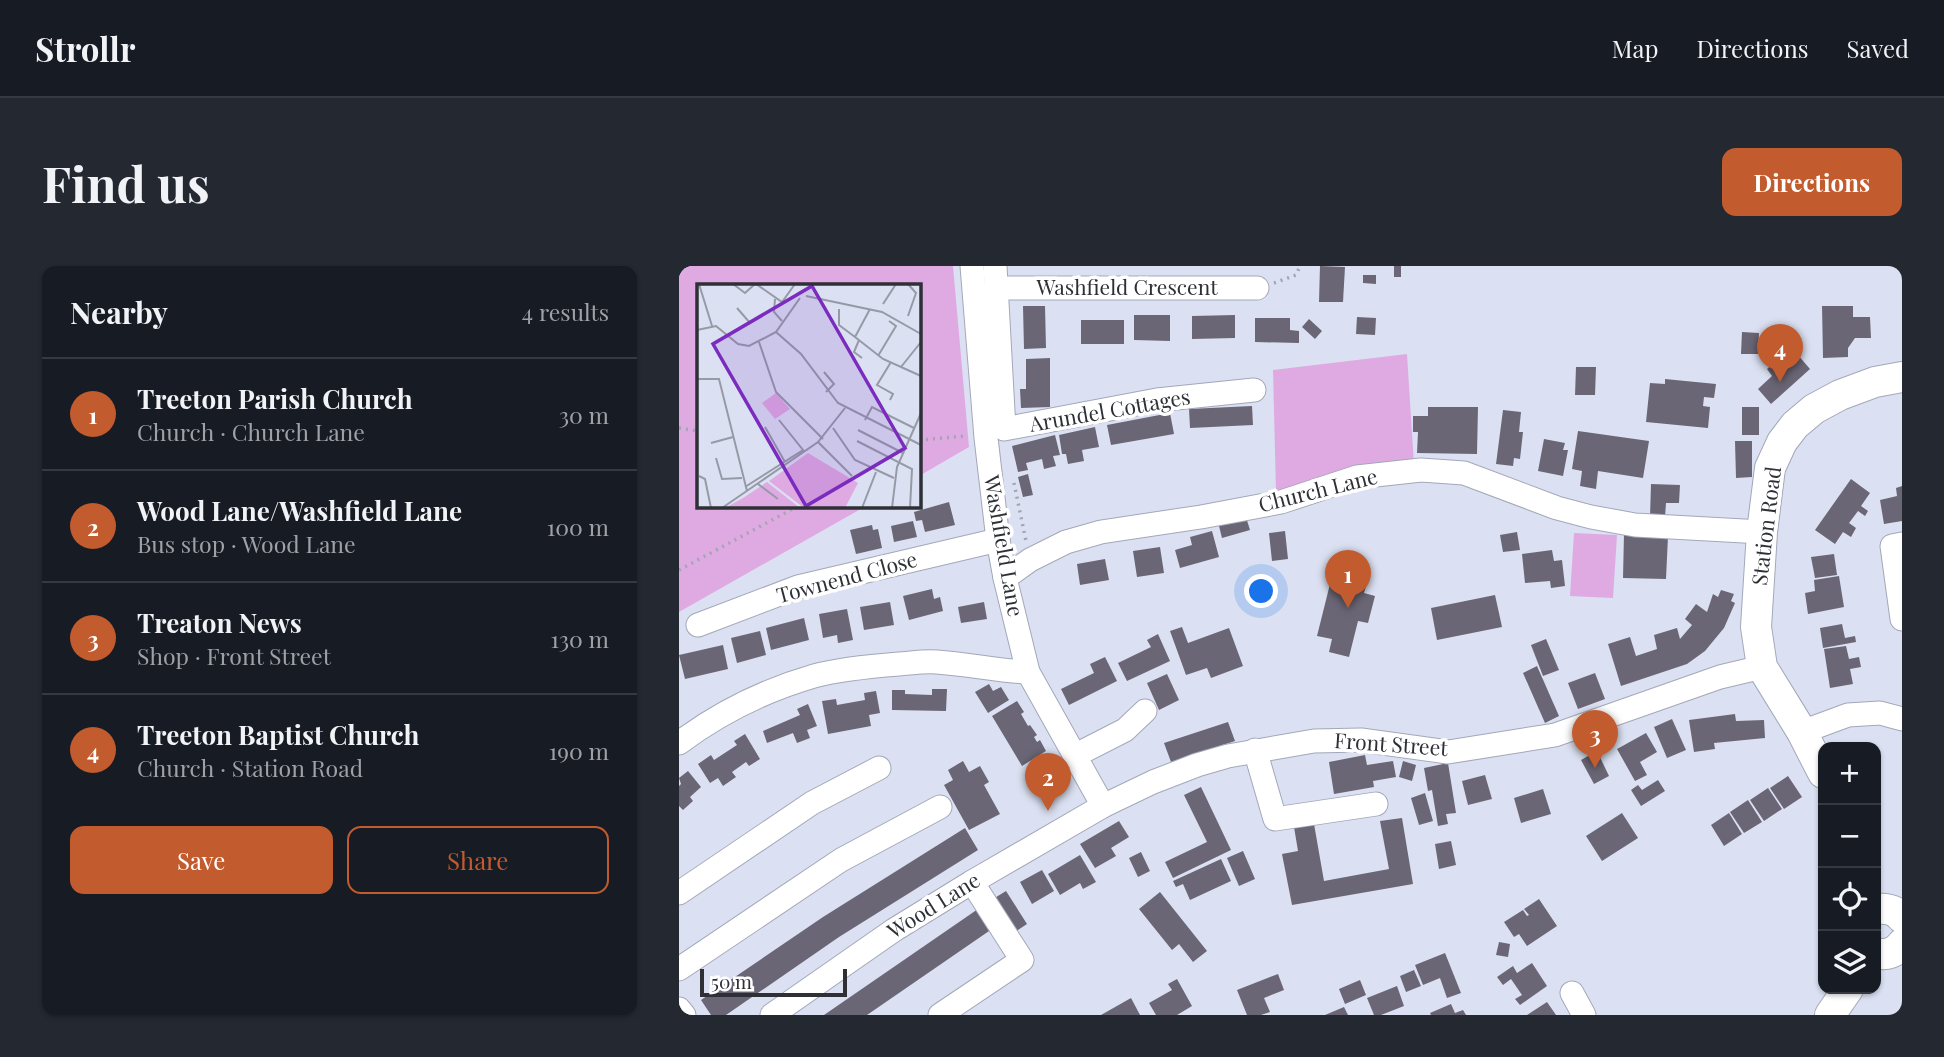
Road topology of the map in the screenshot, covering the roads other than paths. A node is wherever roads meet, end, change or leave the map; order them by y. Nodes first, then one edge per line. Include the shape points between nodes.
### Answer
1 (972, 266) edge
2 (995, 277) edge
3 (1257, 288) road end
4 (1902, 377) edge
5 (1255, 390) dead end
6 (1762, 532) junction
7 (998, 540) junction
8 (1902, 544) edge
9 (1005, 578) junction
10 (1902, 619) edge
11 (698, 625) dead end
12 (1762, 667) junction
13 (1028, 672) junction
14 (1145, 711) dead end
15 (1902, 719) edge
16 (1802, 732) junction
17 (679, 743) edge
18 (1255, 750) junction
19 (1076, 755) junction
20 (1818, 763) edge
21 (880, 768) dead end
22 (1376, 804) dead end
23 (1103, 806) junction
24 (940, 807) dead end
25 (972, 881) junction
26 (679, 892) edge
27 (1881, 908) edge
28 (1902, 918) edge
29 (1902, 944) edge
30 (1881, 954) edge
31 (679, 969) edge
32 (1572, 993) dead end
33 (1845, 994) edge
34 (679, 1009) edge
35 (684, 1015) edge
36 (772, 1015) edge
37 (940, 1015) edge
38 (1584, 1015) edge
39 (1830, 1015) edge

1 - 7 street, Washfield Lane
2 - 3 street, Washfield Crescent
2 - 5 street, Arundel Cottages via 1004,429 1157,400
4 - 6 main road, Station Road via 1840,395 1795,425 1770,468
6 - 9 street, Church Lane via 1635,525 1557,508 1464,473 1421,470 1357,477 1281,502 1101,532 1066,542
6 - 12 main road, Station Road via 1756,626
7 - 9 street, Washfield Lane
7 - 11 street, Townend Close via 798,587
8 - 10 street via 1892,546
9 - 13 street, Washfield Lane
12 - 16 main road
12 - 18 street, Front Street via 1720,677 1555,735 1448,752 1361,740
13 - 17 street via 936,662 815,676 737,706
13 - 19 street, Washfield Lane
14 - 19 street via 1125,730
15 - 16 street via 1880,713 1848,715
16 - 20 main road
18 - 22 street via 1275,819
18 - 23 street, Front Street via 1197,765
19 - 23 street, Washfield Lane
21 - 26 street via 812,803
23 - 25 street, Wood Lane
24 - 31 street via 841,860
25 - 36 street, Wood Lane
25 - 37 street via 1021,960
27 - 28 main road
29 - 30 main road via 1893,953
32 - 38 street
33 - 39 main road
34 - 35 street

